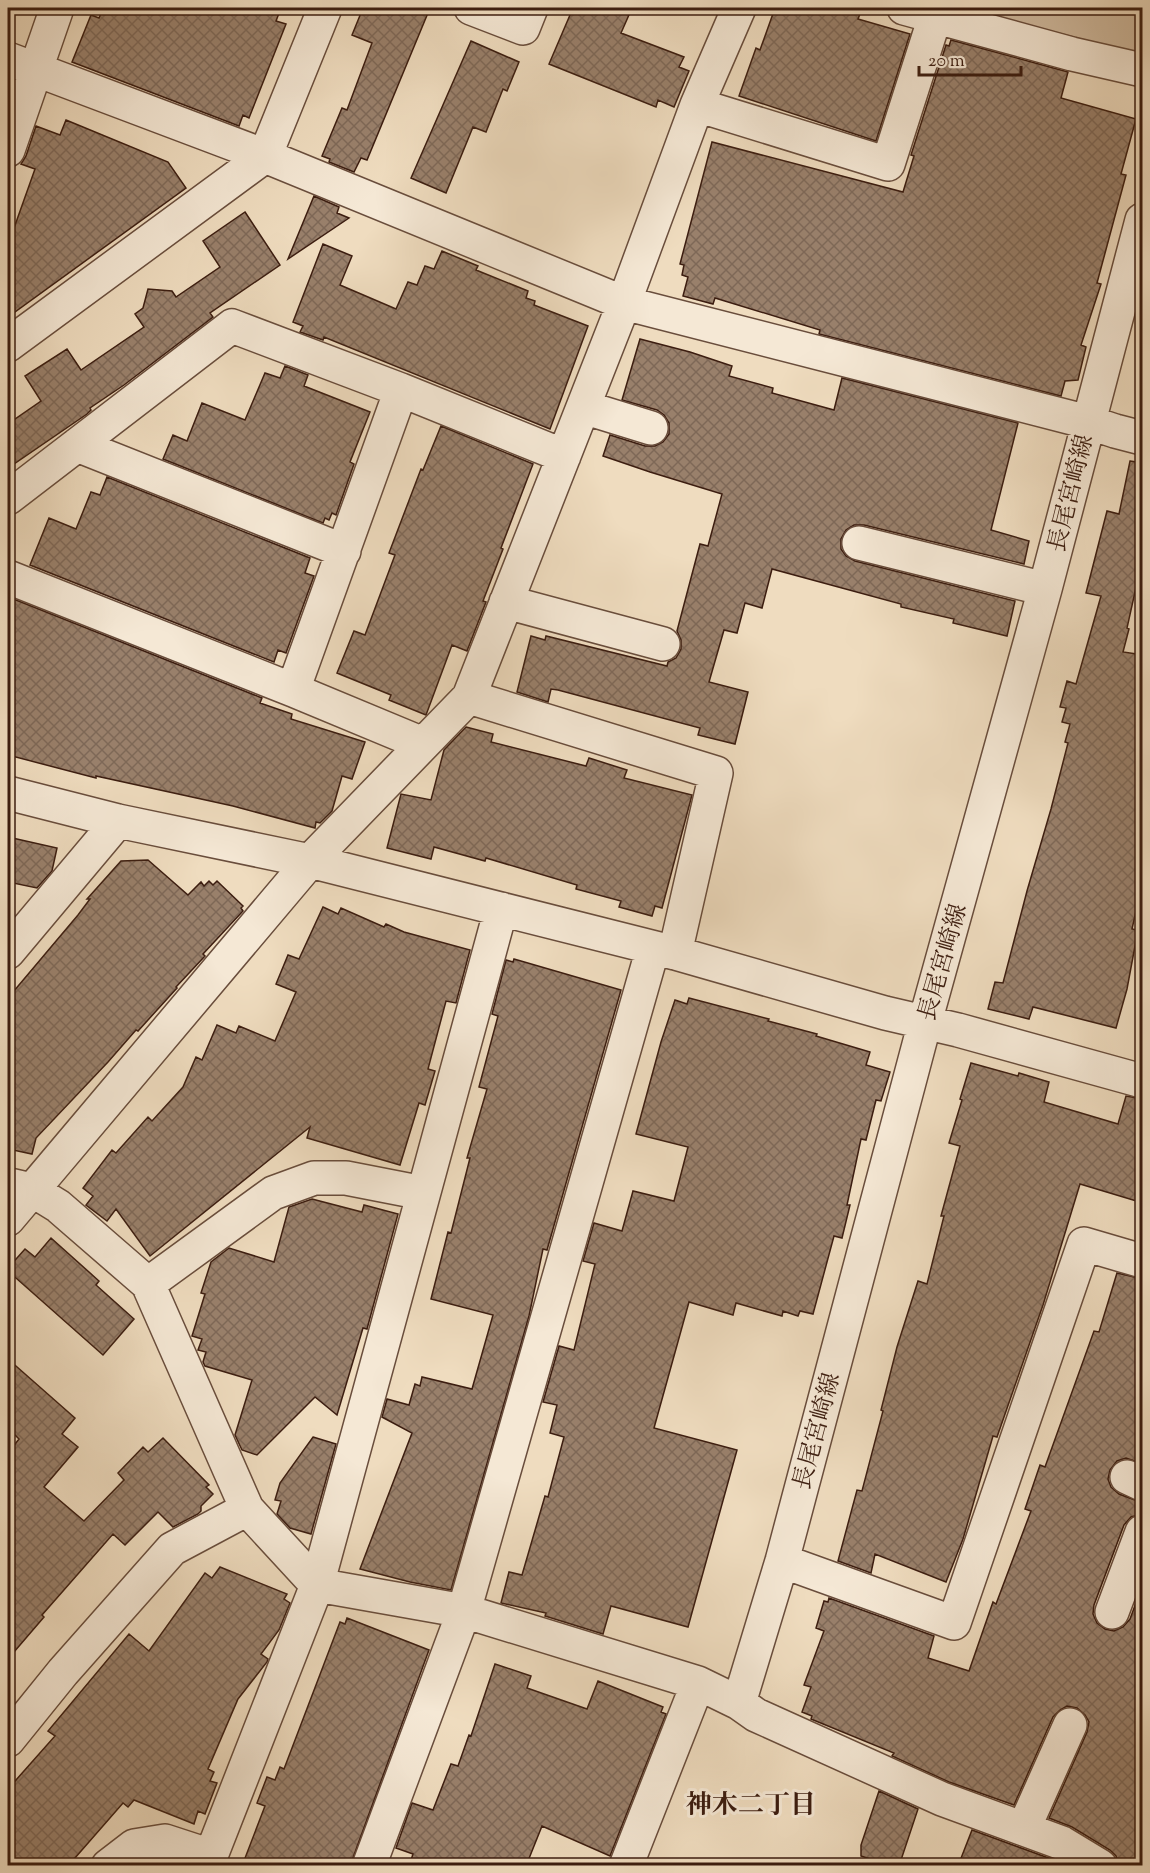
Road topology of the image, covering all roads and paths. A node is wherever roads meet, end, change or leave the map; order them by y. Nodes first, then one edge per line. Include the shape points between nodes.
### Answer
1 (57, 8) edge
2 (325, 8) edge
3 (471, 8) edge
4 (531, 8) edge
5 (739, 8) edge
6 (904, 8) edge
7 (935, 17) junction
8 (21, 64) edge
9 (1143, 70) edge
10 (697, 105) junction
11 (8, 150) edge
12 (265, 156) junction
13 (1143, 220) edge
14 (624, 303) junction
15 (8, 345) edge
16 (401, 390) junction
17 (583, 407) junction
18 (1088, 422) junction
19 (651, 428) dead end
20 (1143, 438) edge
21 (77, 445) junction
22 (564, 456) junction
23 (8, 498) edge
24 (859, 543) dead end
25 (344, 551) junction
26 (8, 577) edge
27 (1045, 589) junction
28 (506, 602) junction
29 (663, 644) dead end
30 (293, 690) junction
31 (469, 697) junction
32 (423, 744) junction
33 (8, 793) edge
34 (118, 821) junction
35 (310, 861) junction
36 (501, 909) junction
37 (664, 950) junction
38 (8, 952) edge
39 (925, 1022) junction
40 (1143, 1081) edge
41 (20, 1187) edge
42 (423, 1193) junction
43 (8, 1219) edge
44 (1143, 1261) edge
45 (148, 1284) junction
46 (247, 1509) junction
47 (1143, 1532) edge
48 (782, 1562) junction
49 (317, 1585) junction
50 (464, 1611) junction
51 (1112, 1612) dead end
52 (698, 1683) junction
53 (739, 1702) junction
54 (1070, 1725) dead end
55 (8, 1740) edge
56 (1023, 1828) junction
57 (209, 1861) edge
58 (108, 1866) edge
59 (369, 1866) edge
60 (626, 1866) edge
61 (1100, 1866) edge

1 - 8 street
2 - 12 street
3 - 4 street via 523,28
5 - 10 street
6 - 7 street
7 - 9 street
7 - 10 street via 888,164
8 - 11 street
8 - 12 street
10 - 14 street
12 - 14 street
12 - 15 street
13 - 18 street, 長尾宮崎線
14 - 17 street
14 - 18 street
16 - 21 street via 232,326
16 - 22 street
16 - 25 street
17 - 19 street
17 - 22 street
18 - 20 street
18 - 27 street, 長尾宮崎線
21 - 23 street
21 - 25 street
22 - 28 street
24 - 27 street
25 - 30 street
26 - 30 street
27 - 39 street, 長尾宮崎線
28 - 29 street
28 - 31 street
30 - 32 street
31 - 32 street
31 - 37 street via 716,773
32 - 35 street
33 - 34 street
34 - 35 street
34 - 38 street
35 - 36 street
35 - 41 street
36 - 37 street
36 - 42 street
37 - 39 street
37 - 50 street
39 - 40 street
39 - 48 street, 長尾宮崎線
41 - 43 street
41 - 45 street via 58,1206
42 - 45 street via 346,1178 314,1178 273,1193
42 - 49 street
44 - 48 street via 1084,1244 954,1623
45 - 46 street
46 - 49 street
46 - 55 street via 172,1550
47 - 51 street
48 - 53 street, 長尾宮崎線
49 - 50 street
49 - 57 street
50 - 52 street
50 - 59 street
52 - 53 street
52 - 60 street
53 - 56 street via 756,1715 942,1799
54 - 56 street
56 - 61 street
57 - 58 street via 165,1841 134,1846

